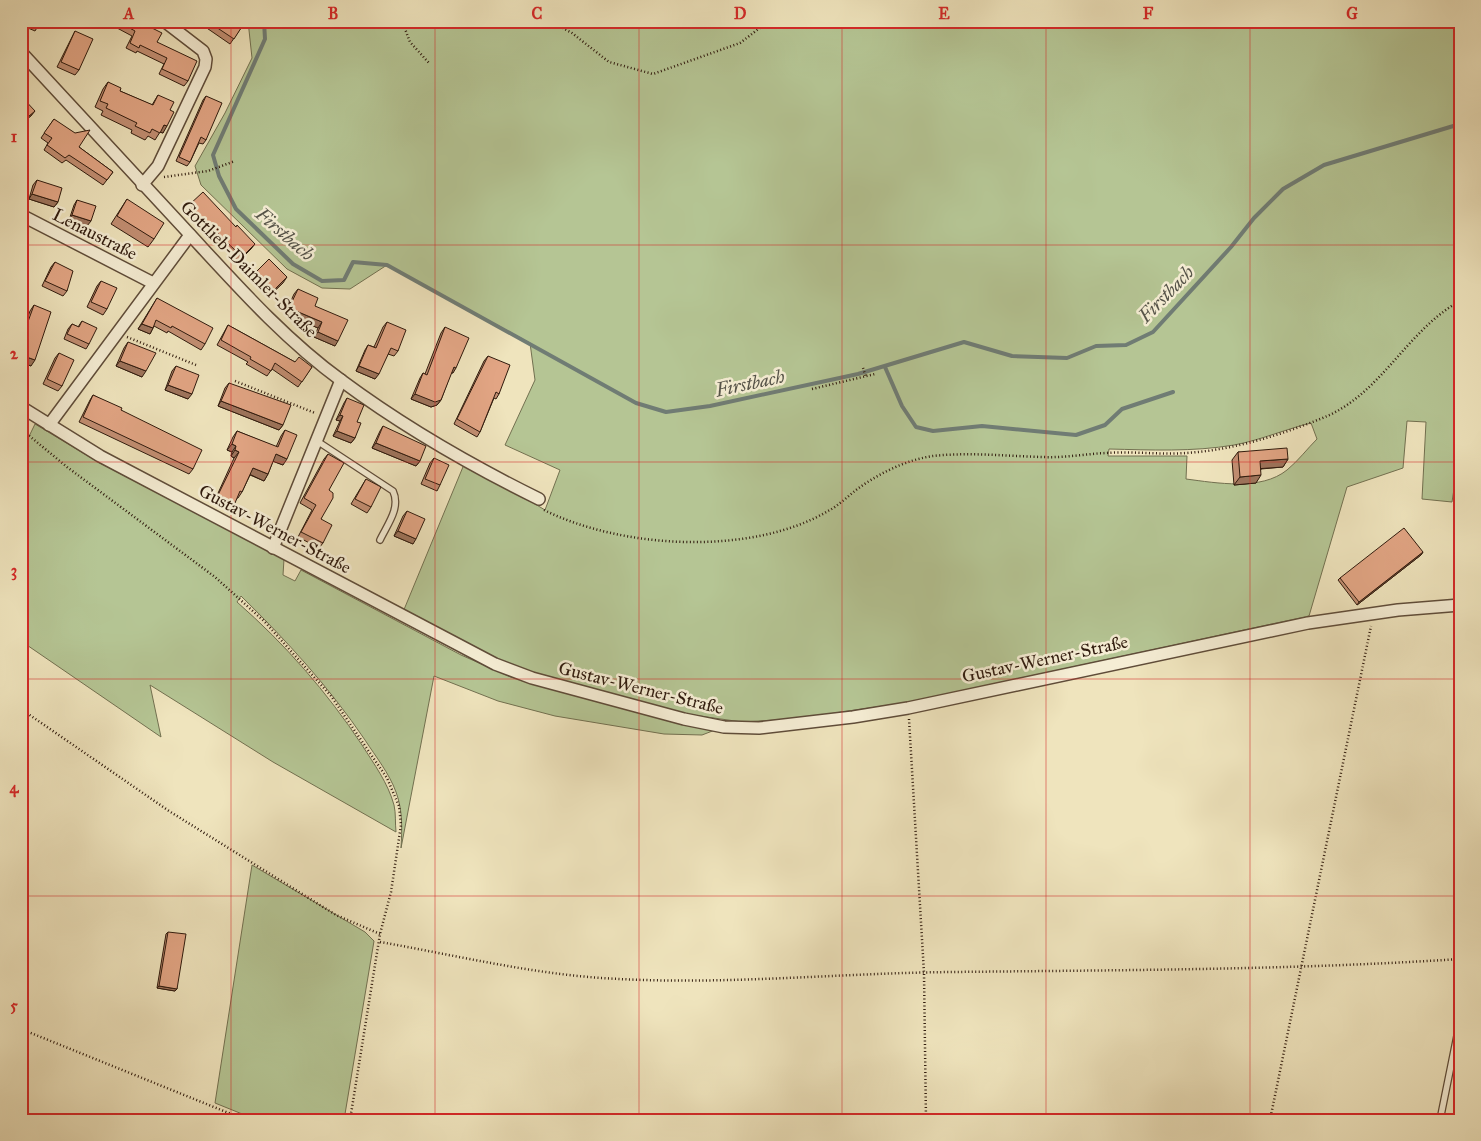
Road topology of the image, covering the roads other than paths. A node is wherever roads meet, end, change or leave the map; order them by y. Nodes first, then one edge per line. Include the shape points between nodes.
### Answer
1 (164, 21) edge
2 (21, 52) edge
3 (142, 185) junction
4 (21, 215) edge
5 (190, 235) junction
6 (153, 283) junction
7 (341, 380) junction
8 (21, 407) edge
9 (50, 425) junction
10 (317, 441) junction
11 (539, 499) road end
12 (380, 540) dead end
13 (273, 548) junction
14 (1460, 605) edge
15 (1460, 1021) edge
16 (1440, 1120) edge

1 - 3 street via 203,51 205,67 158,166
2 - 3 street, Gottlieb-Daimler-Straße
3 - 5 street, Gottlieb-Daimler-Straße
4 - 6 street, Lenaustraße
5 - 6 street
5 - 7 street, Gottlieb-Daimler-Straße via 268,318
6 - 9 street
7 - 10 street
7 - 11 street, Gottlieb-Daimler-Straße via 390,416 465,462
8 - 9 street, Gustav-Werner-Straße
9 - 13 street, Gustav-Werner-Straße via 100,456
10 - 12 lane via 393,491 395,510
10 - 13 street
13 - 14 street, Gustav-Werner-Straße via 465,650 513,671 705,724 741,728 908,708 1308,623
15 - 16 lane

